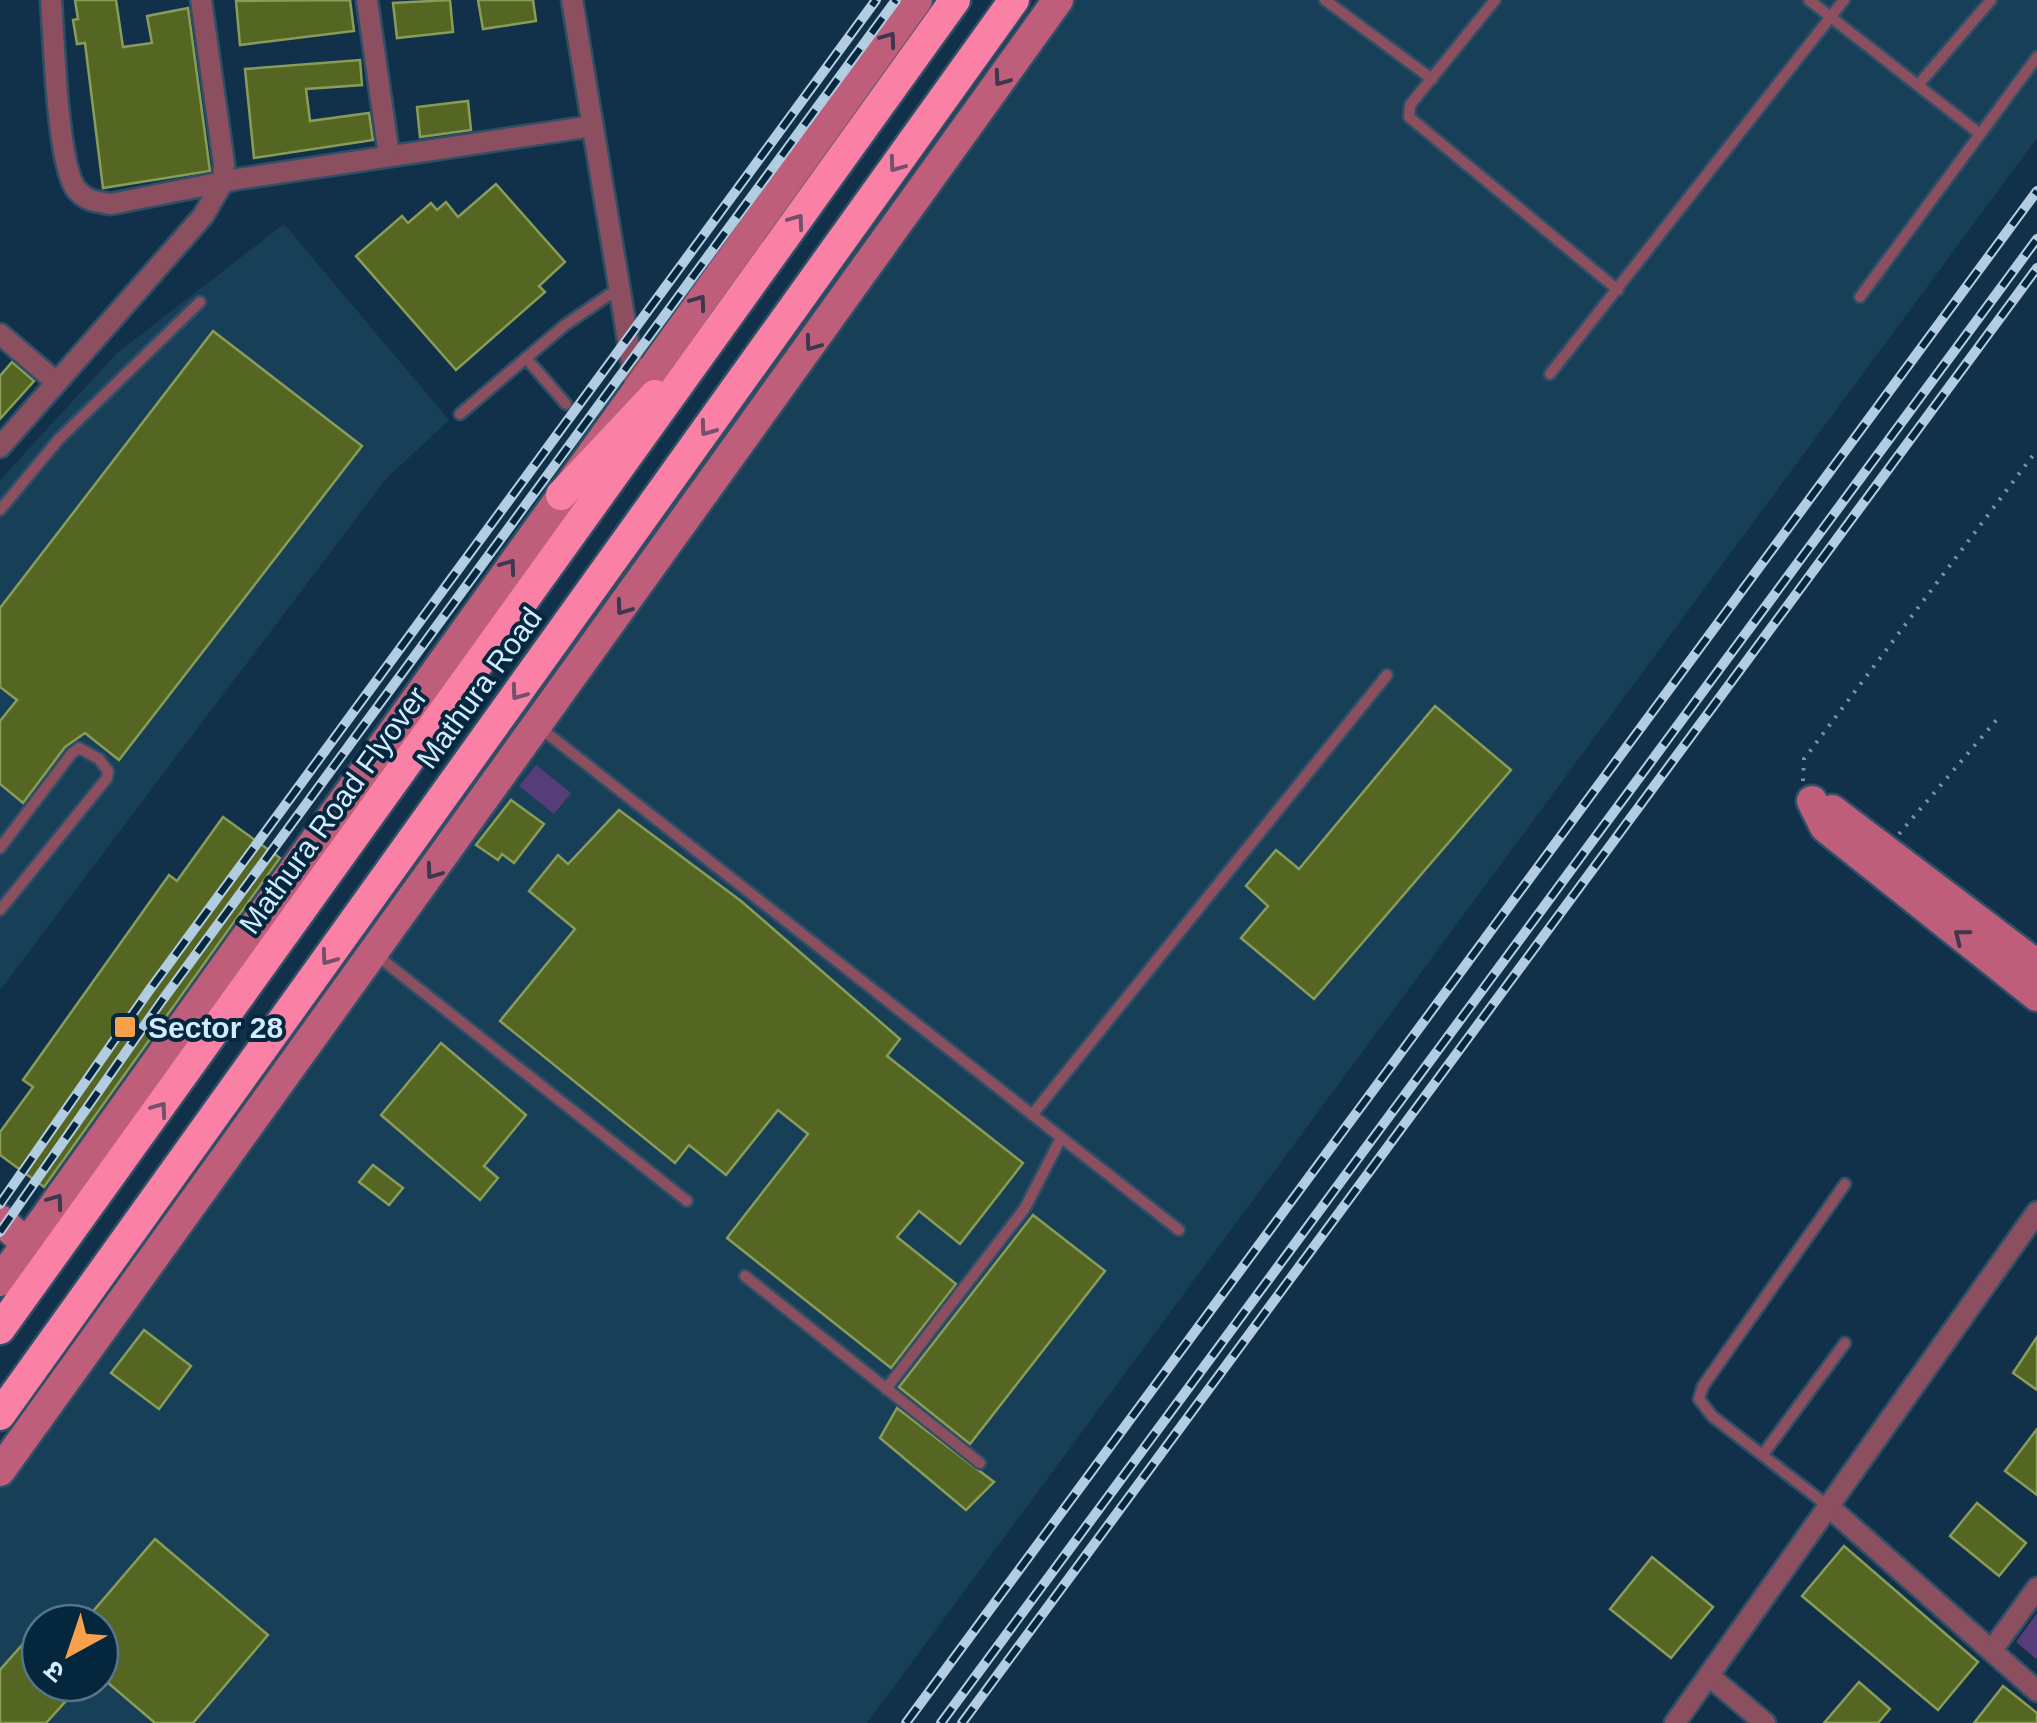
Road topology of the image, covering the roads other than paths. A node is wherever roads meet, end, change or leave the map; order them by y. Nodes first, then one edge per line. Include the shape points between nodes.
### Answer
1 (50, 0) edge
2 (201, 0) edge
3 (367, 0) edge
4 (572, 0) edge
5 (918, 0) edge
6 (955, 0) edge
7 (1014, 0) edge
8 (1058, 0) edge
9 (1325, 0) edge
10 (1496, 0) edge
11 (1809, 0) edge
12 (1844, 0) edge
13 (1991, 0) edge
14 (1830, 17) junction
15 (2037, 57) edge
16 (1432, 79) junction
17 (1918, 85) junction
18 (593, 126) junction
19 (1980, 134) junction
20 (390, 156) junction
21 (223, 182) junction
22 (620, 287) junction
23 (1618, 290) junction
24 (1860, 297) dead end
25 (200, 302) dead end
26 (720, 329) junction
27 (0, 334) edge
28 (526, 358) junction
29 (1550, 374) dead end
30 (54, 382) junction
31 (636, 389) junction
32 (566, 404) dead end
33 (460, 414) dead end
34 (0, 447) edge
35 (561, 494) junction
36 (0, 510) edge
37 (1387, 674) dead end
38 (538, 727) junction
39 (0, 848) edge
40 (0, 910) edge
41 (374, 954) junction
42 (2037, 965) edge
43 (2037, 996) edge
44 (1032, 1115) junction
45 (1061, 1138) junction
46 (1845, 1184) dead end
47 (688, 1201) dead end
48 (2037, 1212) edge
49 (0, 1220) edge
50 (1179, 1230) dead end
51 (26, 1242) junction
52 (745, 1276) dead end
53 (0, 1281) edge
54 (0, 1329) edge
55 (1845, 1343) dead end
56 (886, 1388) junction
57 (0, 1416) edge
58 (1764, 1454) junction
59 (980, 1462) dead end
60 (0, 1471) edge
61 (1828, 1506) junction
62 (2037, 1588) edge
63 (1992, 1650) junction
64 (1709, 1676) junction
65 (2036, 1688) edge
66 (1675, 1723) edge
67 (1765, 1723) edge

1 - 21 street via 65,154 79,194 112,204
2 - 21 street
3 - 20 street
4 - 18 street
31 -> 5 main road
26 -> 6 highway
7 -> 57 highway, Mathura Road
8 -> 38 main road
9 - 16 lane
10 - 16 lane
11 - 14 lane
12 - 14 lane
13 - 17 lane
14 - 17 lane
14 - 23 lane
15 - 19 lane
16 - 23 lane via 1408,111 1417,127
17 - 19 lane
18 - 20 street
18 - 22 street
19 - 24 lane
20 - 21 street
21 - 30 street via 203,216
22 - 28 lane
22 - 31 street
23 - 29 lane
25 - 36 lane via 59,439
26 - 35 highway
54 -> 26 highway, Mathura Road Flyover
27 - 30 street
28 - 32 lane
28 - 33 lane
30 - 34 street
31 - 35 main road
51 -> 35 main road
37 - 44 lane
38 -> 41 main road
38 - 44 lane
39 - 40 lane via 72,753 80,748 100,759 107,778
41 - 47 lane
41 - 60 main road
43 -> 42 main road via 1824,828 1812,801 1836,812
44 - 45 lane
45 - 50 lane
45 - 56 lane via 1026,1208
46 - 58 lane via 1699,1399
48 - 61 street
49 - 51 main road
51 - 53 main road
52 - 56 lane
55 - 58 lane
56 - 59 lane
58 - 61 lane
61 - 63 street
61 - 64 street
62 - 63 street
63 - 65 street
64 - 66 street
64 - 67 street

